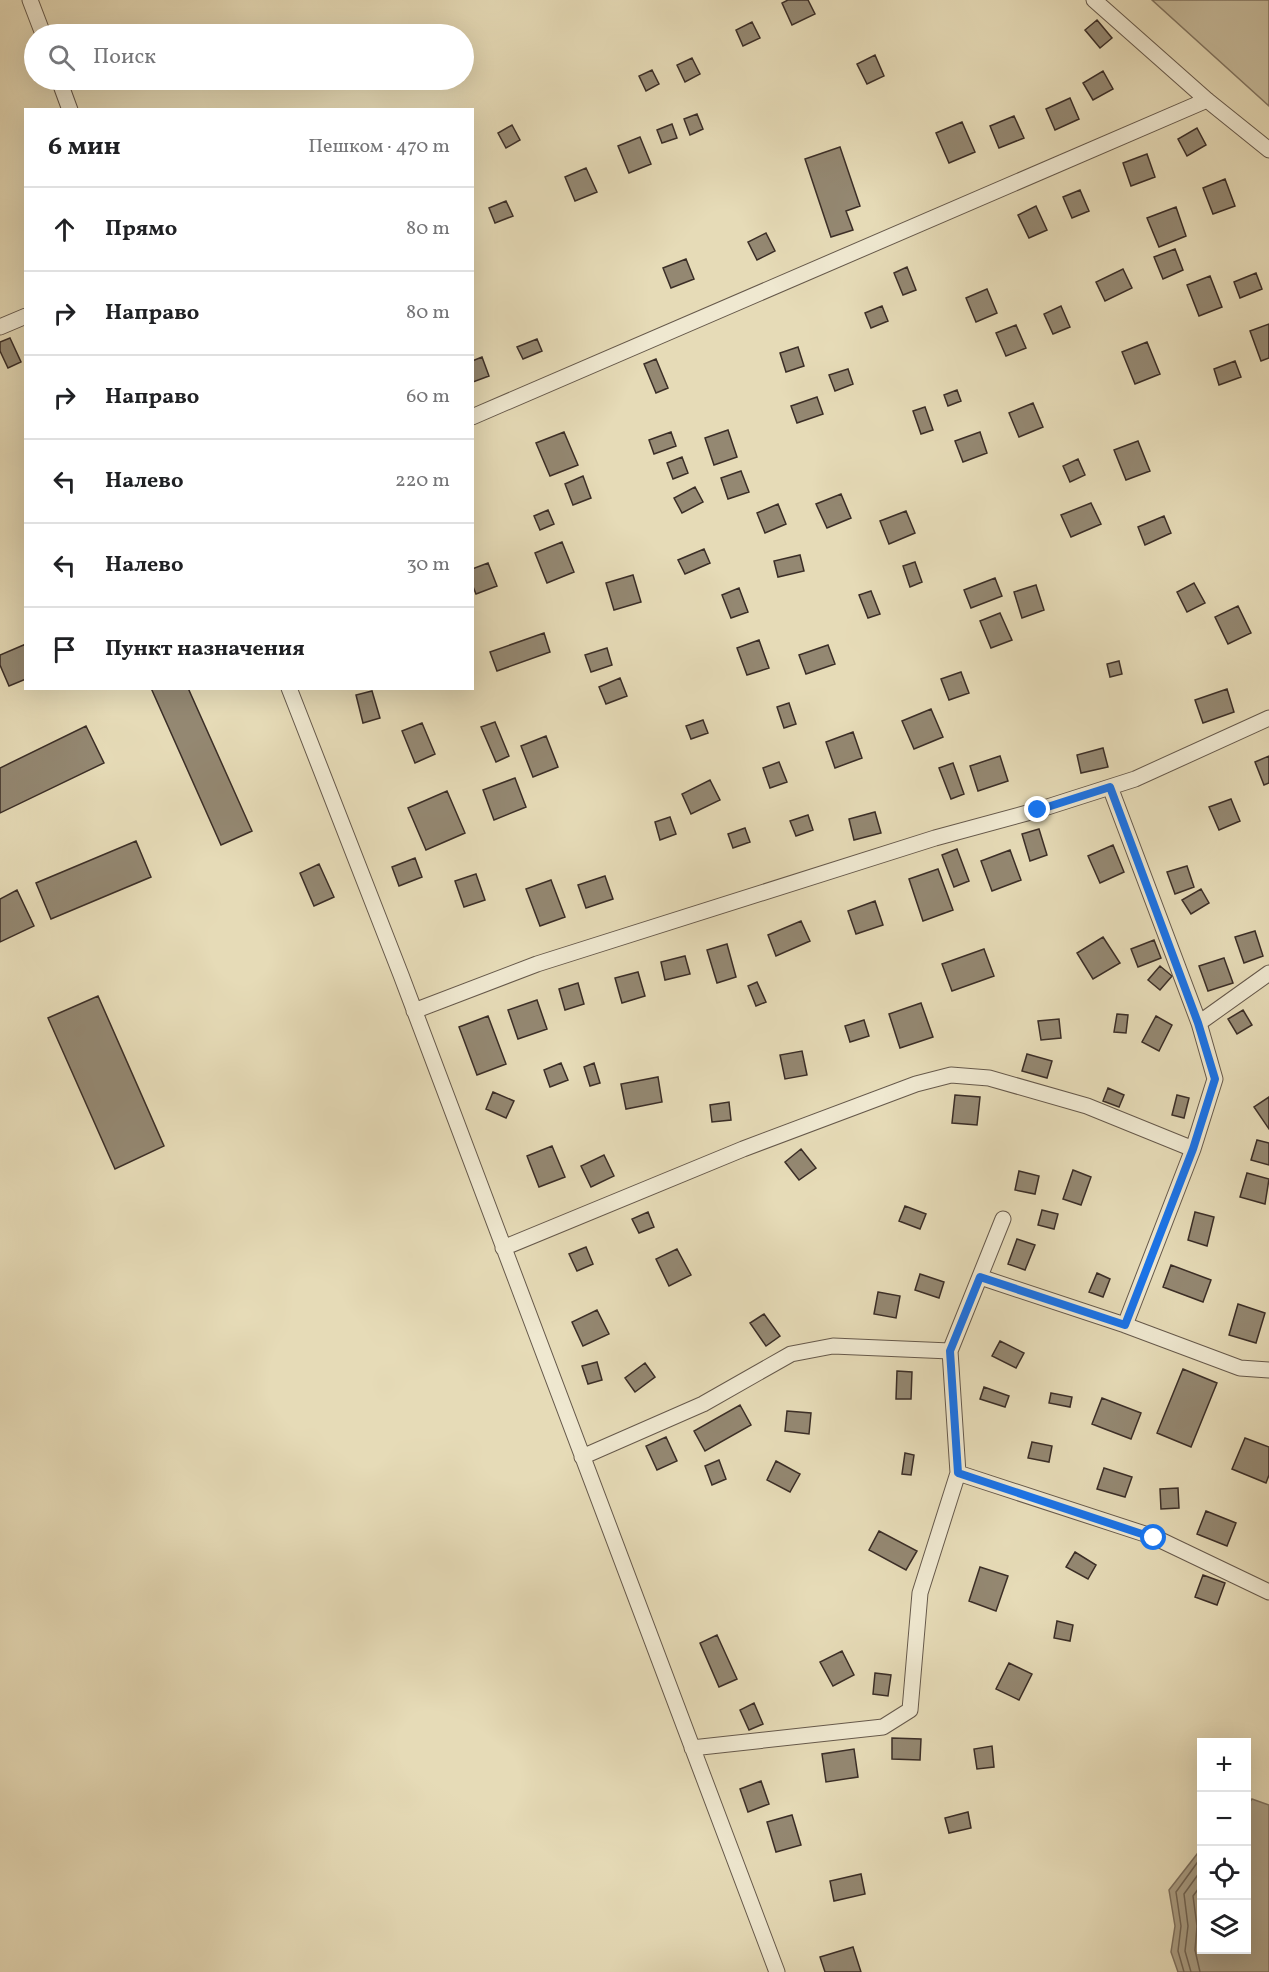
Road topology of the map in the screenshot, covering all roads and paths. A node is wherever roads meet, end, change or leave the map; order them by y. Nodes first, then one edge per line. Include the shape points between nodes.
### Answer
1 (30, 0) edge
2 (1094, 0) edge
3 (39, 24) edge
4 (63, 90) edge
5 (1207, 100) junction
6 (69, 108) edge
7 (1269, 150) edge
8 (24, 317) edge
9 (0, 327) edge
10 (474, 416) edge
11 (290, 690) edge
12 (1269, 718) edge
13 (1110, 787) junction
14 (1269, 974) edge
15 (414, 1011) junction
16 (1198, 1023) junction
17 (1193, 1149) junction
18 (1003, 1219) dead end
19 (504, 1248) junction
20 (980, 1277) junction
21 (1125, 1325) junction
22 (950, 1351) junction
23 (1269, 1370) edge
24 (582, 1457) junction
25 (958, 1473) junction
26 (1269, 1592) edge
27 (692, 1748) junction
28 (777, 1972) edge

1 - 3 street
2 - 5 street
4 - 6 street
5 - 7 street
5 - 10 street
8 - 9 street
11 - 15 street
12 - 13 street
13 - 15 street via 537,964
13 - 16 street
14 - 16 street
15 - 19 street
16 - 17 street via 1215,1079
17 - 19 street via 1087,1106 989,1078 951,1075 916,1084 743,1149
17 - 21 street
18 - 20 street
19 - 24 street
20 - 21 street
20 - 22 street
21 - 23 street via 1240,1368
22 - 24 street via 832,1346 791,1354 703,1404
22 - 25 street
24 - 27 street
25 - 26 street via 1154,1538
25 - 27 street via 920,1593 910,1710 883,1727
27 - 28 street

